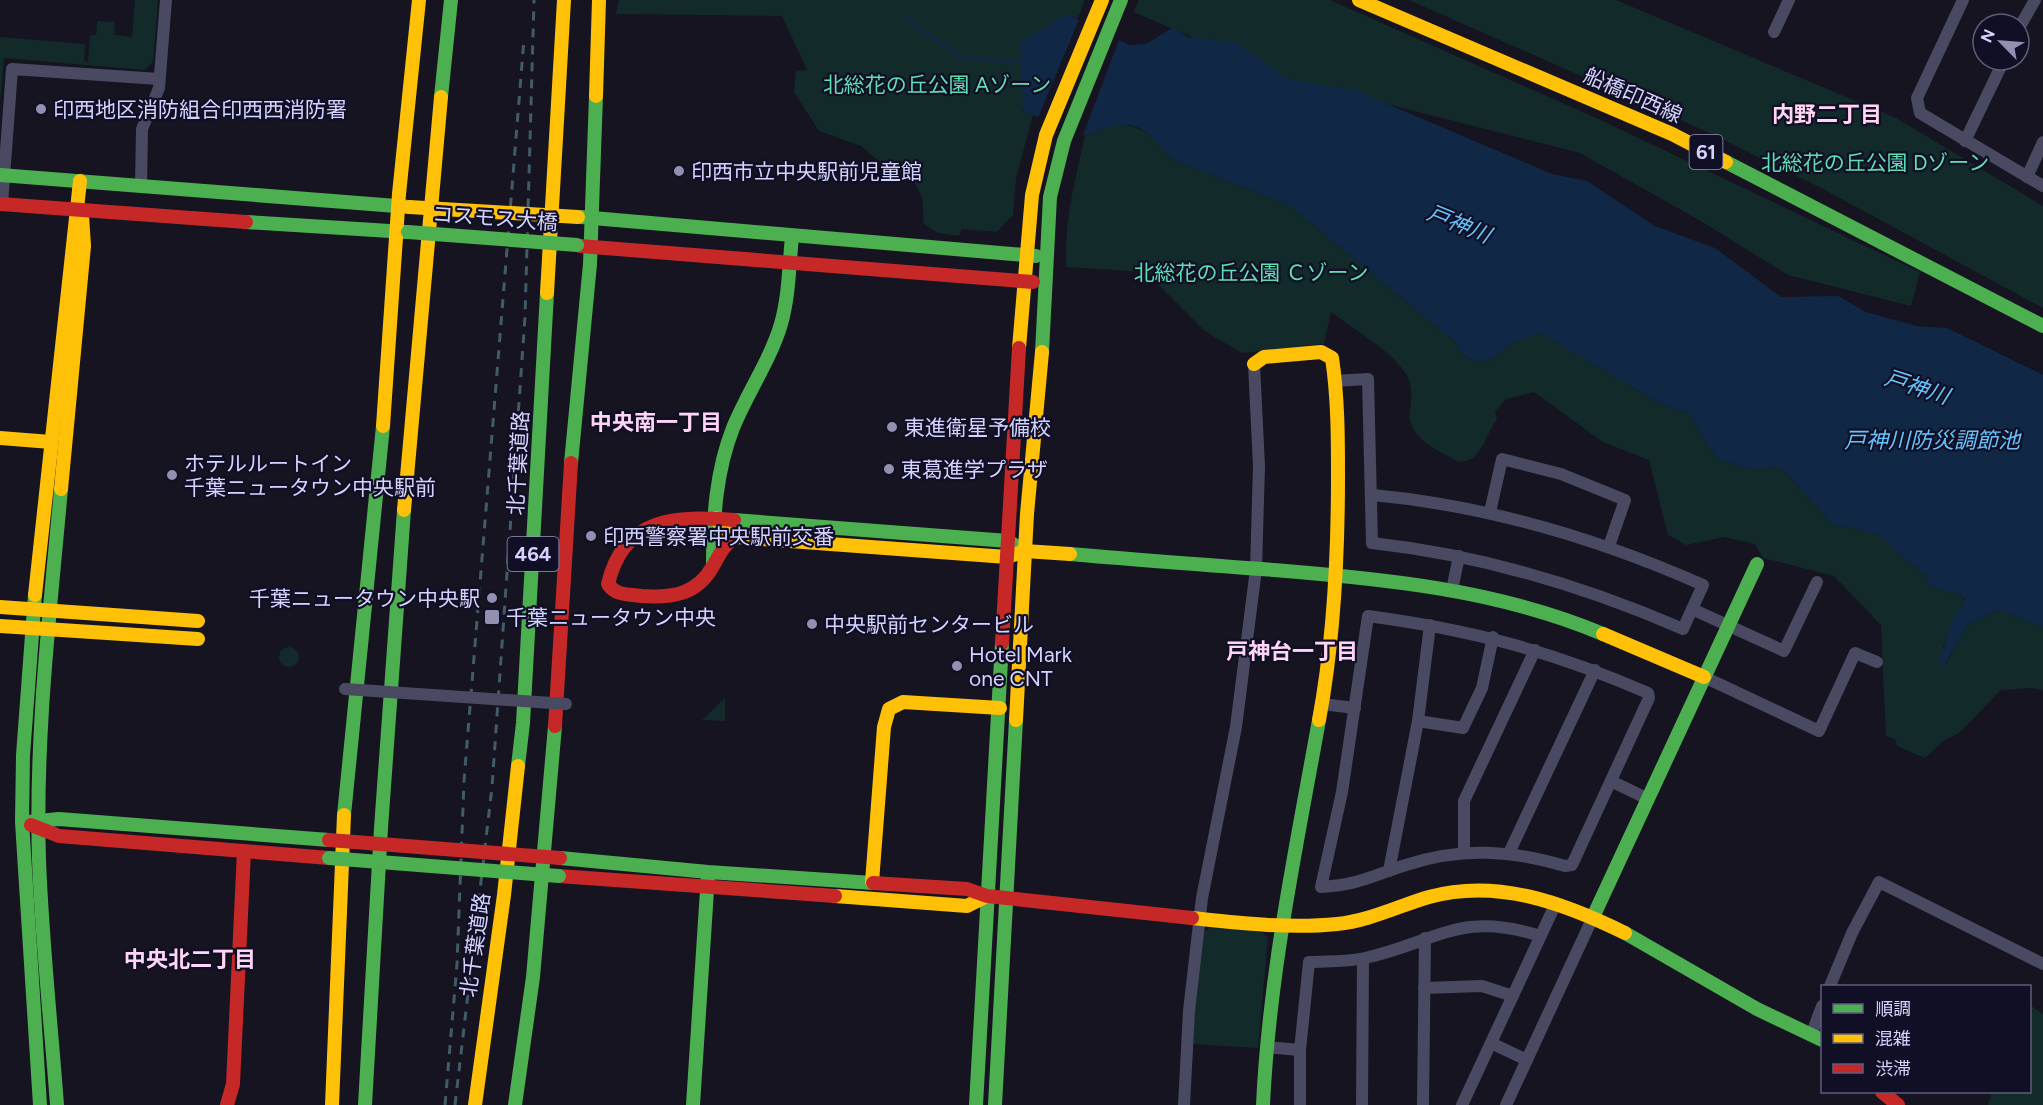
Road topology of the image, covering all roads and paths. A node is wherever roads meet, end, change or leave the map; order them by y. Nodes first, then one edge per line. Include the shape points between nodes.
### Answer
1 (165, 0) edge
2 (409, 0) edge
3 (419, 0) edge
4 (452, 0) edge
5 (564, 0) edge
6 (599, 0) edge
7 (1102, 0) edge
8 (1121, 0) edge
9 (1359, 0) edge
10 (1789, 0) edge
11 (1963, 0) edge
12 (1774, 32) dead end
13 (1998, 72) edge
14 (159, 79) junction
15 (407, 105) junction
16 (1965, 141) junction
17 (2043, 142) edge
18 (2, 176) edge
19 (2026, 177) junction
20 (80, 181) junction
21 (2043, 186) edge
22 (141, 187) junction
23 (1, 204) edge
24 (404, 206) junction
25 (78, 211) junction
26 (585, 218) junction
27 (402, 232) junction
28 (792, 237) junction
29 (584, 247) junction
30 (1025, 255) junction
31 (1046, 256) junction
32 (790, 263) junction
33 (1023, 281) junction
34 (1046, 283) junction
35 (2043, 326) edge
36 (1254, 364) joint
37 (1334, 381) junction
38 (0, 438) edge
39 (51, 442) junction
40 (1373, 495) junction
41 (1490, 512) junction
42 (717, 518) junction
43 (736, 537) junction
44 (1008, 541) junction
45 (1609, 546) junction
46 (1025, 551) junction
47 (1459, 556) junction
48 (1007, 557) junction
49 (1757, 564) dead end
50 (713, 566) junction
51 (1256, 569) junction
52 (1335, 575) junction
53 (1816, 582) dead end
54 (1452, 590) junction
55 (0, 607) edge
56 (34, 609) junction
57 (1692, 609) junction
58 (51, 610) junction
59 (198, 621) dead end
60 (1430, 625) junction
61 (0, 626) edge
62 (1728, 626) junction
63 (32, 628) junction
64 (49, 629) junction
65 (1492, 638) junction
66 (198, 639) dead end
67 (1535, 650) junction
68 (1877, 662) dead end
69 (1595, 670) junction
70 (1704, 677) junction
71 (345, 689) dead end
72 (566, 704) dead end
73 (1322, 704) junction
74 (1000, 708) junction
75 (1354, 708) junction
76 (1418, 721) junction
77 (1611, 781) junction
78 (1648, 799) junction
79 (22, 822) junction
80 (39, 825) junction
81 (243, 851) junction
82 (1464, 852) junction
83 (1509, 853) junction
84 (1389, 871) junction
85 (708, 872) junction
86 (872, 882) junction
87 (707, 886) junction
88 (987, 896) junction
89 (1006, 898) junction
90 (1556, 903) junction
91 (1200, 917) junction
92 (1593, 917) junction
93 (1279, 923) junction
94 (1540, 936) junction
95 (1425, 938) junction
96 (1363, 958) junction
97 (2043, 964) edge
98 (1831, 985) edge
99 (1424, 988) junction
100 (1512, 996) junction
101 (1821, 1012) edge
102 (1817, 1036) edge
103 (1491, 1043) junction
104 (1266, 1047) junction
105 (1300, 1050) junction
106 (1527, 1060) junction
107 (1883, 1093) edge
108 (40, 1105) edge
109 (57, 1105) edge
110 (227, 1105) edge
111 (332, 1105) edge
112 (365, 1105) edge
113 (475, 1105) edge
114 (515, 1105) edge
115 (693, 1105) edge
116 (976, 1105) edge
117 (994, 1105) edge
118 (1184, 1105) edge
119 (1263, 1105) edge
120 (1300, 1105) edge
121 (1362, 1105) edge
122 (1424, 1105) edge
123 (1462, 1105) edge
124 (1506, 1105) edge
125 (1898, 1105) edge

1 - 14 street
2 - 15 main road
3 - 15 main road
4 - 112 main road via 425,258 397,598
5 - 113 main road, 北千葉道路 / 464 via 523,723
6 - 26 main road, 464
7 - 30 main road via 1046,135 1036,170
8 - 31 main road via 1064,141 1047,222
9 - 35 main road, 船橋印西線 / 61 via 1672,134
10 - 12 street
11 - 16 street via 1917,98 1917,106 1920,113
13 - 16 street
14 - 18 street via 12,69
14 - 22 street via 156,98 142,129
15 - 24 main road
16 - 19 street
17 - 19 street
18 - 20 main road, コスモス大橋
18 - 23 street
19 - 21 street
20 - 22 main road, コスモス大橋
20 - 25 main road
22 - 24 main road, コスモス大橋
23 - 25 main road, コスモス大橋
24 - 26 main road, コスモス大橋, bridge
24 - 27 main road
25 - 27 main road, コスモス大橋
25 - 39 main road
25 - 58 main road via 84,246
26 - 28 main road, コスモス大橋
26 - 29 main road, 464
27 - 29 main road, コスモス大橋, bridge
27 - 111 main road via 345,789
28 - 30 main road, コスモス大橋
28 - 32 main road
29 - 32 main road, コスモス大橋
29 - 114 main road, 464 via 547,838
30 - 31 main road, コスモス大橋
30 - 33 main road
31 - 34 main road
32 - 33 main road, コスモス大橋
32 - 42 main road via 777,336 728,442
33 - 34 main road, コスモス大橋
33 - 44 main road
34 - 46 main road
36 - 37 main road via 1264,357 1321,352 1332,358
36 - 51 street via 1259,466
37 - 40 street via 1368,379
37 - 52 main road via 1338,503
38 - 39 main road
39 - 56 main road
40 - 41 street
40 - 47 street via 1372,543
41 - 45 street
41 - 45 street via 1502,459 1539,468 1625,500
42 - 43 main road via 724,531
42 - 44 main road
42 - 50 main road
42 - 50 main road via 669,520 642,531 615,556 608,584 620,594 676,597 698,588
43 - 48 main road
43 - 50 main road via 720,552
44 - 46 main road
44 - 48 main road
45 - 57 street via 1703,585
46 - 48 main road
46 - 51 main road
46 - 89 main road
47 - 54 street
47 - 57 street via 1554,579 1614,599 1683,629
48 - 74 main road
49 - 62 main road
51 - 52 main road
51 - 91 street via 1236,727
52 - 54 main road
52 - 73 main road
53 - 62 street via 1784,651
54 - 70 main road via 1578,623
55 - 56 main road
56 - 58 main road
56 - 63 main road
57 - 62 street
58 - 59 main road
58 - 64 main road
60 - 65 street
60 - 75 street via 1368,616
60 - 76 street
61 - 63 main road
62 - 70 main road
63 - 64 main road
63 - 79 main road
64 - 66 main road
64 - 80 main road via 43,687
65 - 67 street
65 - 76 street via 1482,688 1463,728
67 - 69 street
67 - 82 street via 1464,801
68 - 70 street via 1856,652 1819,731
69 - 77 street via 1648,693 1649,698
69 - 83 street
70 - 78 main road
71 - 72 street, bridge
73 - 75 street
73 - 93 main road
74 - 86 main road via 903,702 889,709 884,727
74 - 88 main road
75 - 84 street via 1342,792 1321,887 1355,884
76 - 84 street
77 - 78 street
77 - 83 street via 1572,865
78 - 92 main road
79 - 80 main road
79 - 108 main road
80 - 81 main road via 59,836
80 - 85 main road, bridge via 70,820
80 - 109 main road
81 - 87 main road, bridge
81 - 110 main road via 232,1084
82 - 83 street
82 - 84 street
85 - 86 main road
85 - 87 main road
86 - 88 main road via 968,890
87 - 88 main road via 967,906
87 - 115 main road
88 - 89 main road
88 - 116 main road
89 - 91 main road
89 - 117 main road
90 - 92 main road
90 - 93 main road via 1513,891 1475,890 1418,900 1355,922
90 - 94 street
91 - 93 main road
91 - 118 street
92 - 102 main road via 1760,1010
92 - 106 street
93 - 104 main road
94 - 95 street via 1513,927 1484,925 1450,929
94 - 100 street
95 - 96 street
95 - 99 street
96 - 105 street via 1309,962
96 - 121 street
97 - 98 street via 1879,882
99 - 100 street via 1482,986
99 - 122 street
100 - 103 street
101 - 102 street
103 - 106 street
103 - 123 street
104 - 105 street
104 - 119 main road
105 - 120 street
106 - 124 street
107 - 125 main road

